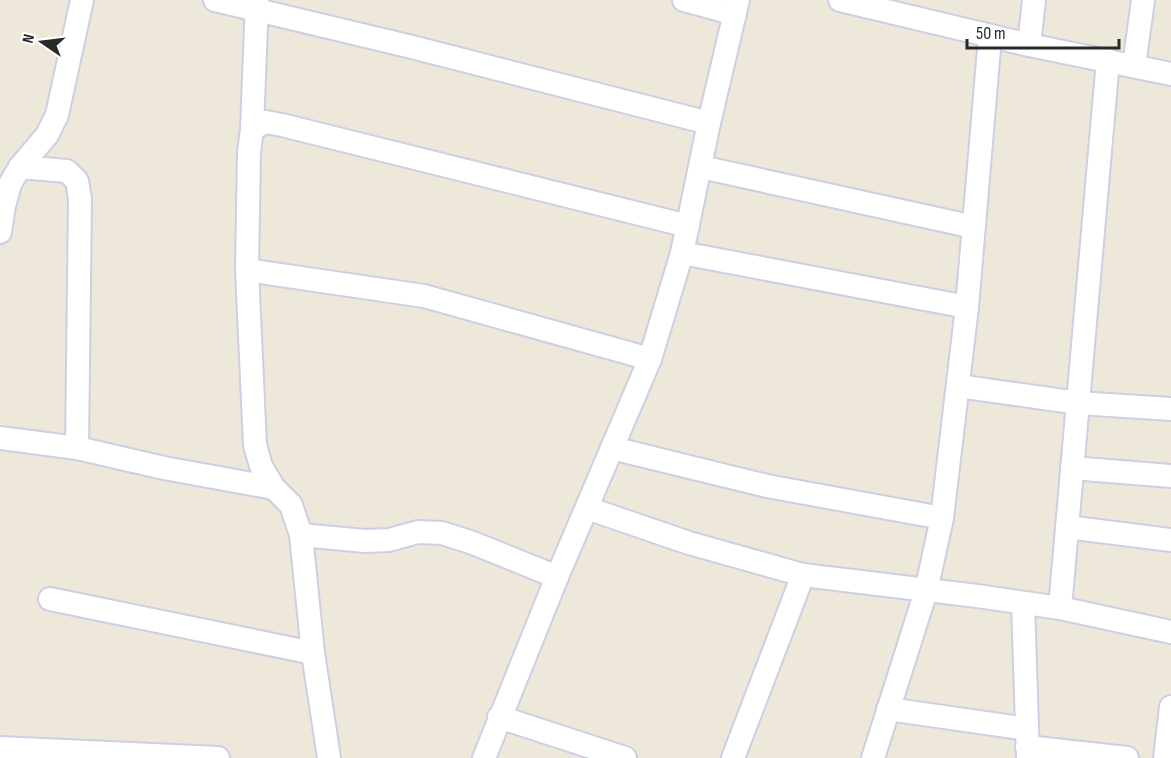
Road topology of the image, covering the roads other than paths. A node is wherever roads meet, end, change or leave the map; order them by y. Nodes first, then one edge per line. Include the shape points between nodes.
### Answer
1 (82, 0) edge
2 (214, 0) edge
3 (684, 0) edge
4 (840, 0) edge
5 (1034, 0) edge
6 (1143, 0) edge
7 (257, 5) edge
8 (737, 7) edge
9 (990, 37) junction
10 (1029, 45) junction
11 (1108, 60) junction
12 (1134, 66) junction
13 (1171, 74) edge
14 (709, 123) junction
15 (252, 129) junction
16 (20, 167) junction
17 (701, 167) junction
18 (688, 226) junction
19 (974, 227) junction
20 (0, 232) edge
21 (682, 253) junction
22 (247, 270) junction
23 (967, 307) junction
24 (650, 359) junction
25 (958, 386) junction
26 (1078, 403) junction
27 (1171, 409) edge
28 (0, 438) edge
29 (612, 447) junction
30 (76, 448) junction
31 (1072, 468) junction
32 (1171, 476) edge
33 (274, 488) junction
34 (587, 508) junction
35 (942, 518) junction
36 (1067, 527) junction
37 (301, 535) junction
38 (1171, 540) edge
39 (803, 575) junction
40 (557, 577) junction
41 (926, 591) junction
42 (50, 599) dead end
43 (1023, 603) junction
44 (1060, 608) junction
45 (1171, 632) edge
46 (313, 653) junction
47 (1171, 707) edge
48 (888, 709) junction
49 (499, 717) junction
50 (1027, 745) edge
51 (0, 748) edge
52 (218, 758) edge
53 (329, 758) edge
54 (484, 758) edge
55 (625, 758) edge
56 (733, 758) edge
57 (873, 758) edge
58 (1126, 758) edge
59 (1165, 758) edge

1 - 16 street via 57,115 47,135
2 - 7 street
3 - 8 street
4 - 9 street
5 - 10 street
6 - 12 street
7 - 14 street
7 - 15 street
8 - 14 street
9 - 10 street
9 - 19 street
10 - 11 street
11 - 12 street
11 - 26 street
12 - 13 street
14 - 17 street
15 - 18 street via 266,122 282,125
15 - 22 street
16 - 20 street via 10,184
16 - 30 street via 67,171 76,181 80,199
17 - 18 street
17 - 19 street
18 - 21 street
19 - 23 street
21 - 23 street
21 - 24 street
22 - 24 street via 424,296
22 - 33 street via 255,445
23 - 25 street
24 - 29 street
25 - 26 street
25 - 35 street
26 - 27 street
26 - 31 street
28 - 30 street
29 - 34 street
29 - 35 street via 766,486
30 - 33 street
31 - 32 street
31 - 36 street
33 - 37 street via 291,505
34 - 39 street via 689,543
34 - 40 street
35 - 41 street
36 - 38 street
36 - 44 street
37 - 40 street via 365,541 389,540 418,532 442,533
37 - 46 street
39 - 41 street
39 - 56 street
40 - 49 street
41 - 43 street
41 - 48 street
42 - 46 street
43 - 44 street
43 - 50 street
44 - 45 street
46 - 53 street
47 - 59 street
48 - 50 street
48 - 57 street
49 - 54 street
49 - 55 street
50 - 58 street
51 - 52 street

